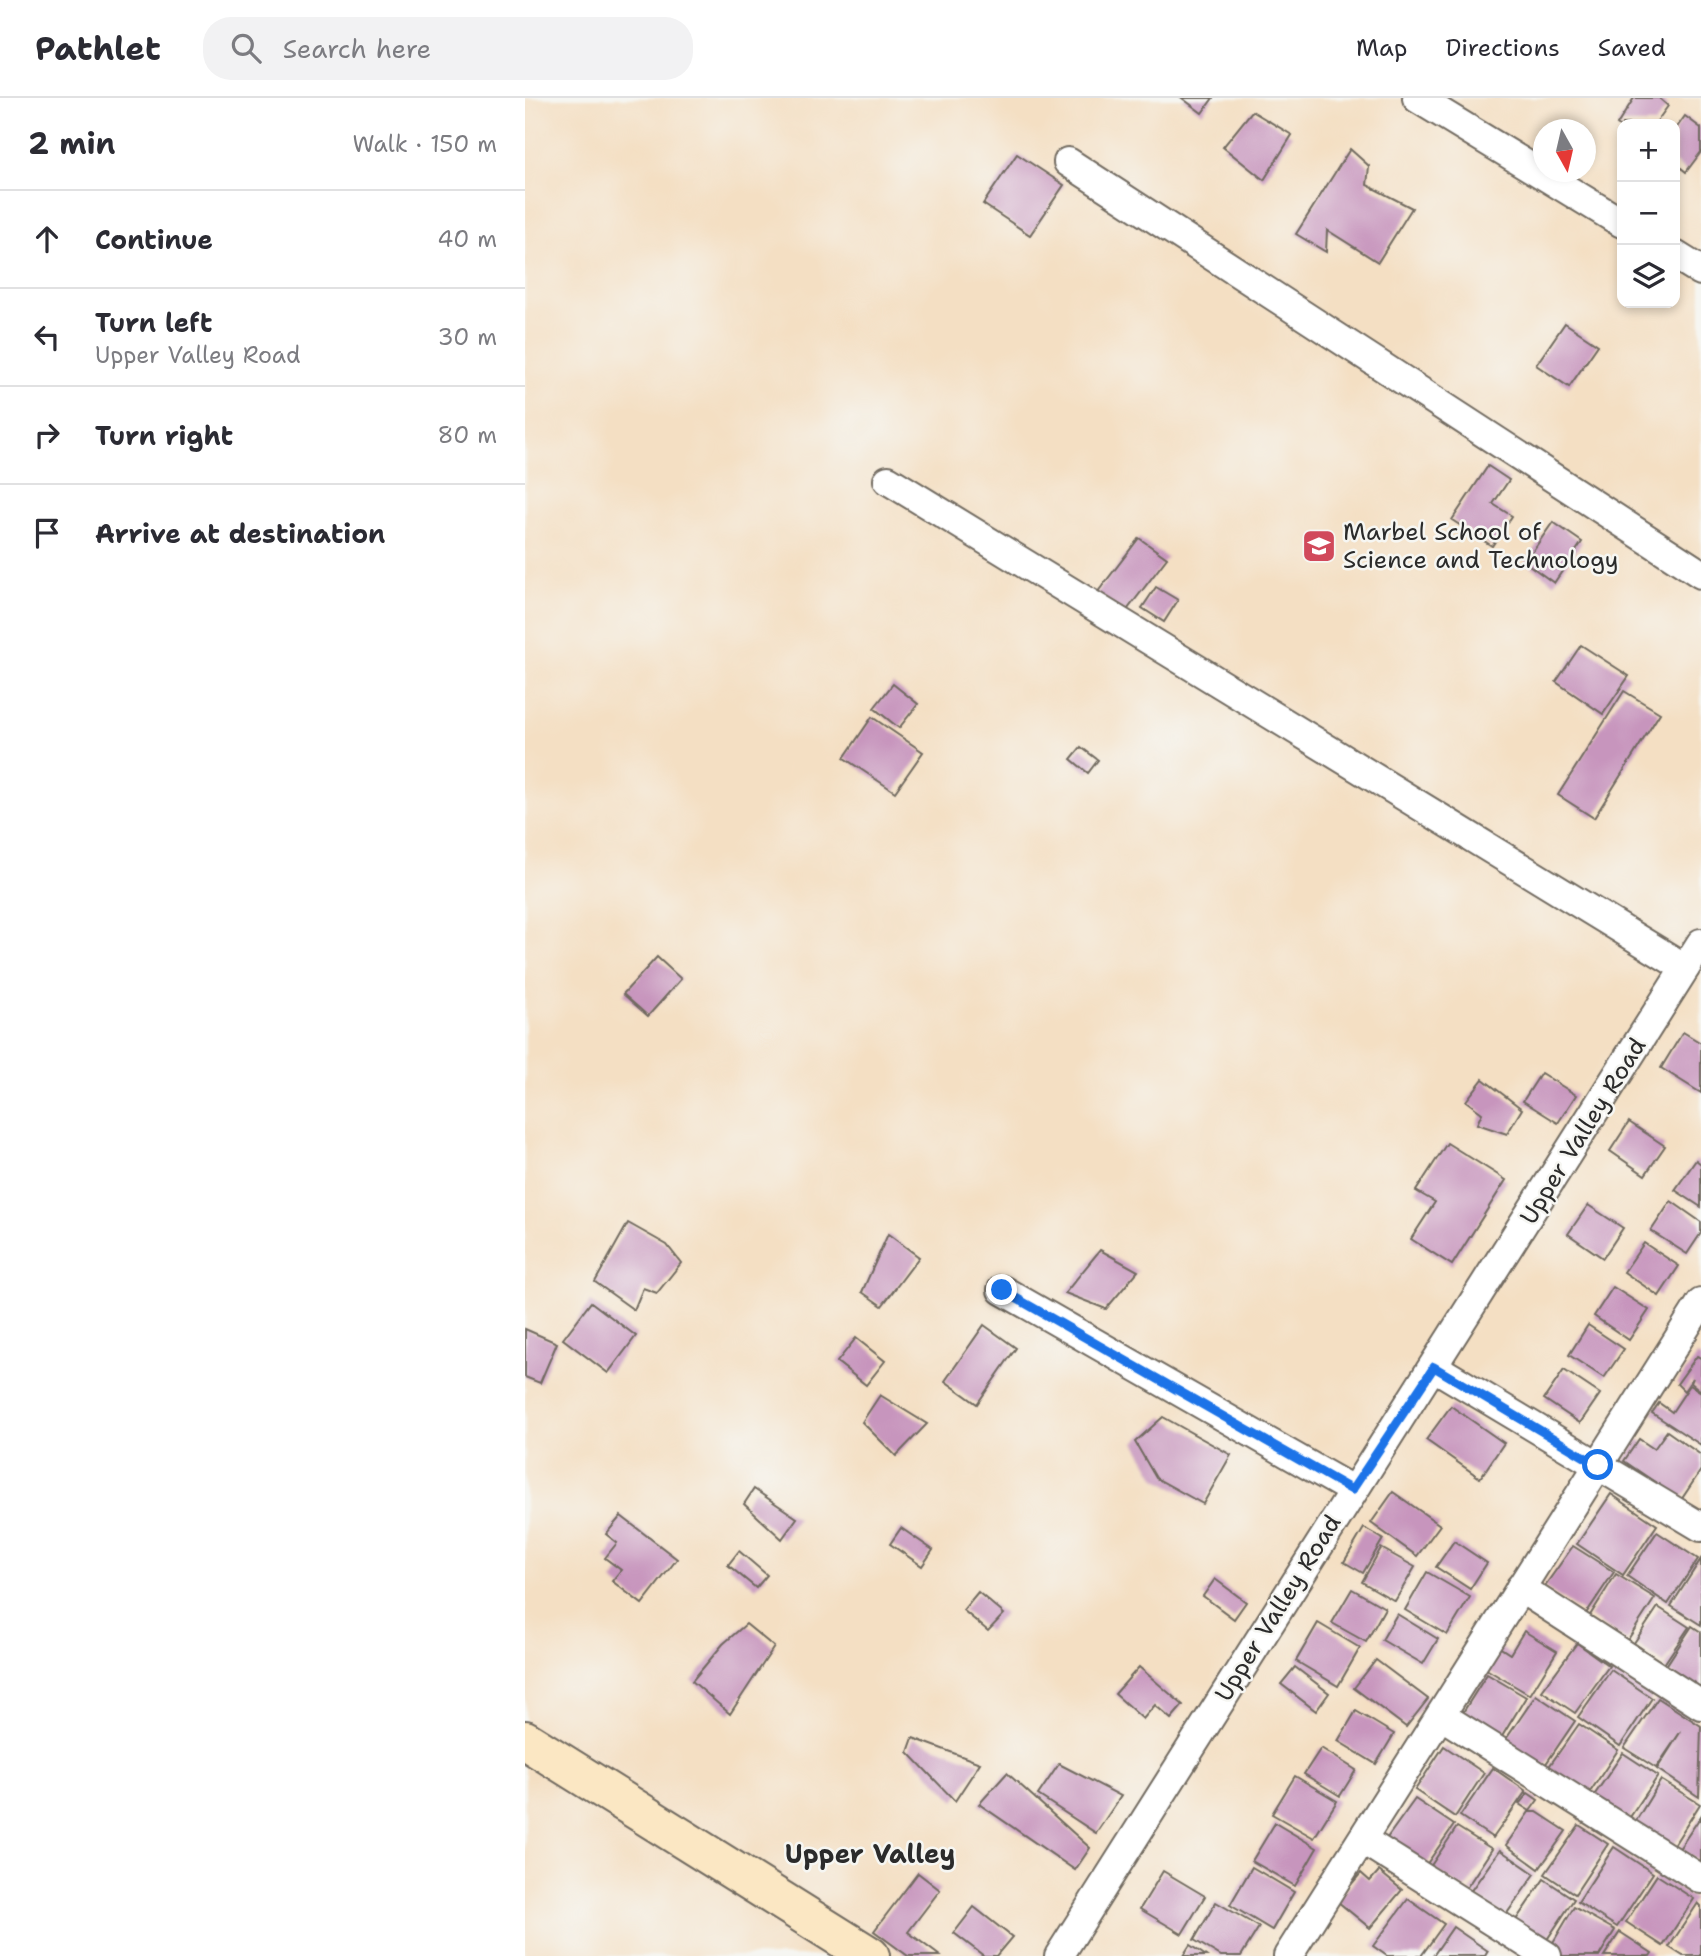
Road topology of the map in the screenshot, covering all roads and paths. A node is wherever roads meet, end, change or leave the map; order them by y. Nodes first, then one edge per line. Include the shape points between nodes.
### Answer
1 (1417, 98) edge
2 (1068, 162) dead end
3 (1617, 220) edge
4 (1680, 258) edge
5 (1701, 271) edge
6 (888, 480) dead end
7 (1701, 574) edge
8 (1701, 943) edge
9 (1685, 968) junction
10 (1002, 1290) dead end
11 (1701, 1304) edge
12 (1434, 1367) junction
13 (1598, 1465) junction
14 (1352, 1490) junction
15 (1701, 1527) edge
16 (1520, 1588) junction
17 (1701, 1705) edge
18 (1442, 1716) junction
19 (525, 1740) edge
20 (1363, 1840) junction
21 (1701, 1879) edge
22 (870, 1956) edge
23 (1059, 1956) edge
24 (1288, 1956) edge
25 (1547, 1956) edge

1 - 3 street
2 - 7 street
4 - 5 street
6 - 9 street
8 - 9 street, Upper Valley Road
9 - 12 street, Upper Valley Road
10 - 14 street
11 - 13 street
12 - 13 street
12 - 14 street, Upper Valley Road
13 - 15 street
13 - 16 street
14 - 23 street, Upper Valley Road
16 - 17 street
16 - 18 street
18 - 20 street
18 - 21 street
19 - 22 street
20 - 24 street
20 - 25 street

